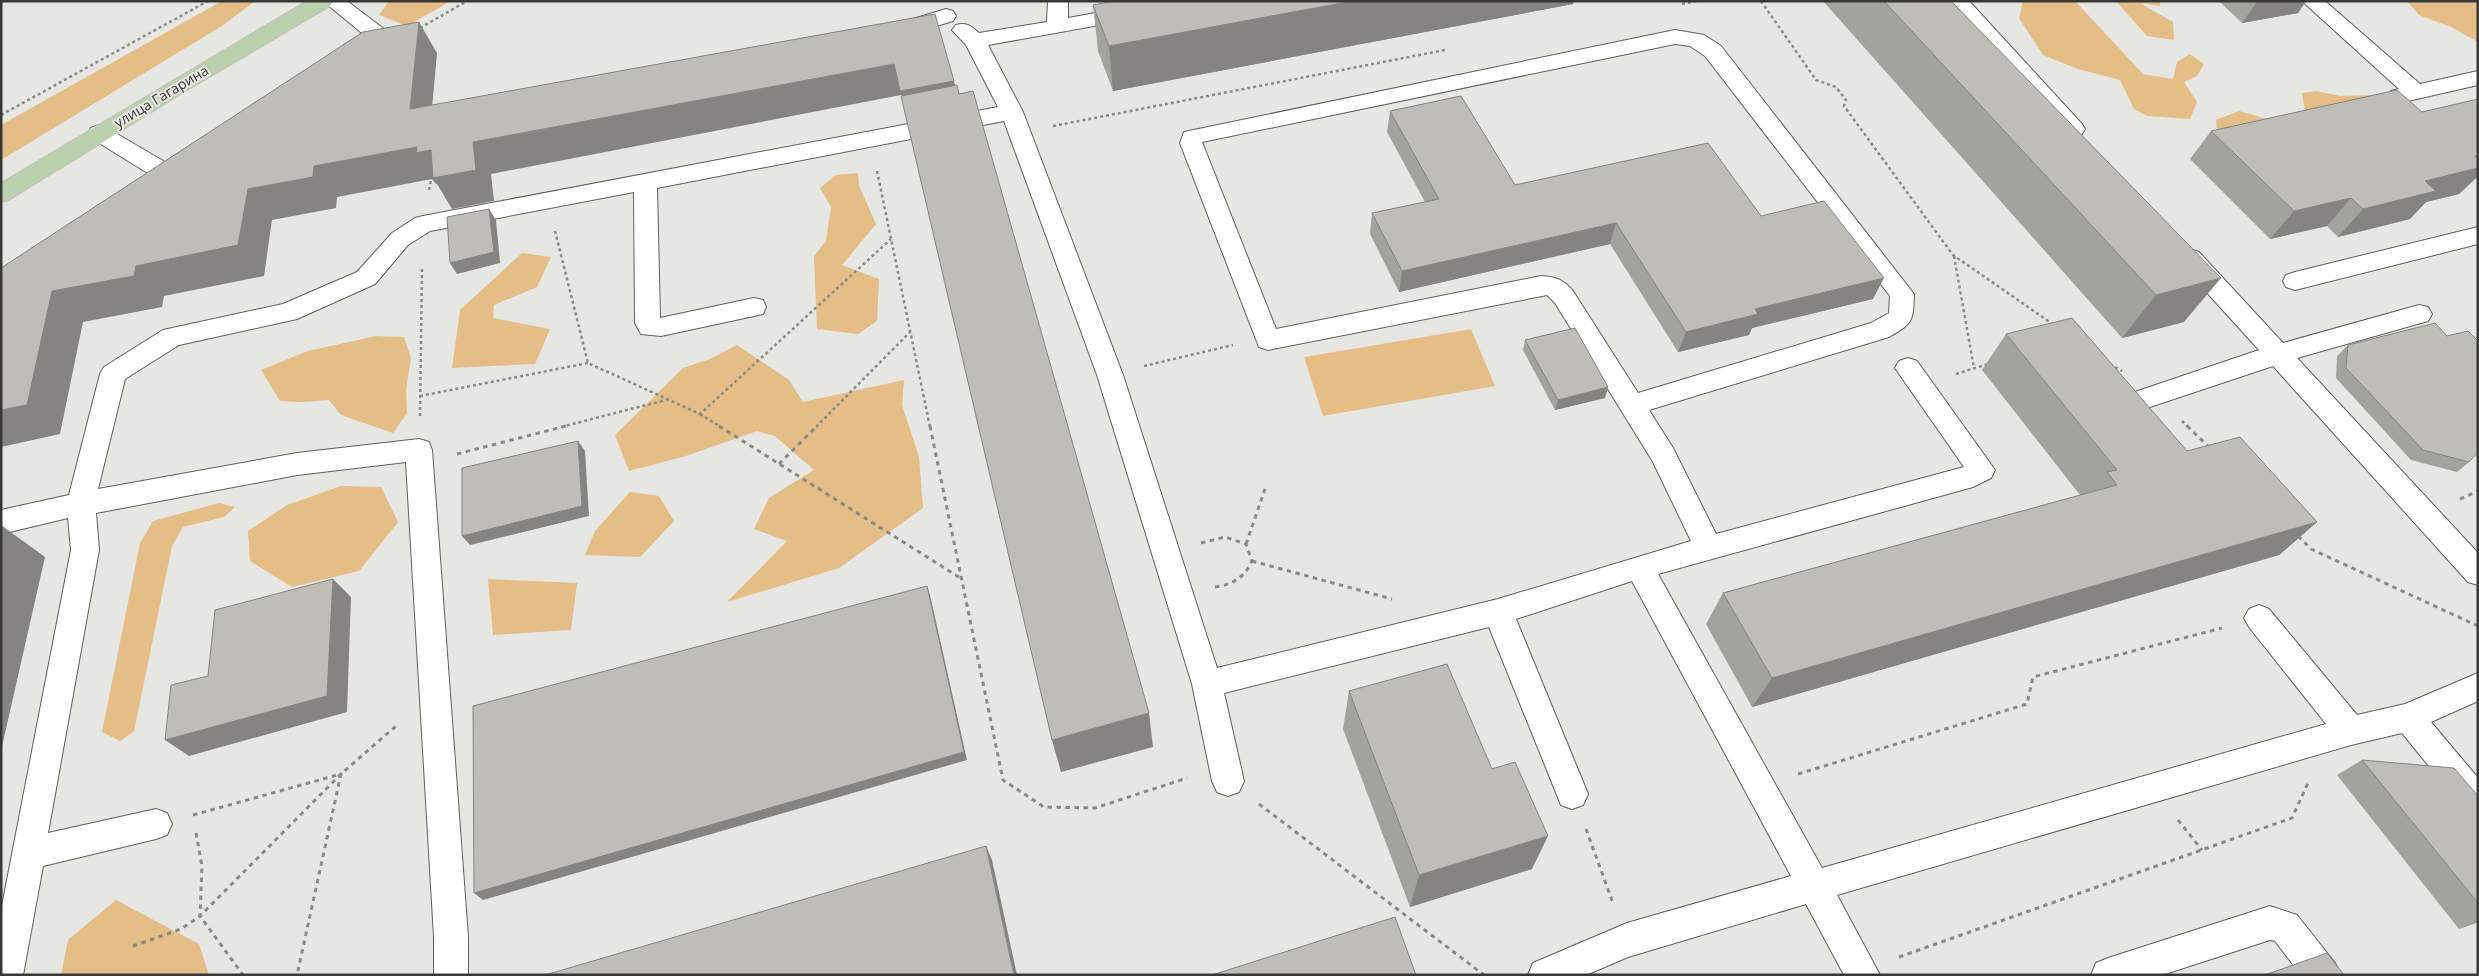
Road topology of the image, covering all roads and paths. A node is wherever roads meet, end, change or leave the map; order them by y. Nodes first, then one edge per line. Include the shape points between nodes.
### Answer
1 (208, 1) edge
2 (323, 1) edge
3 (333, 1) edge
4 (467, 1) edge
5 (928, 1) edge
6 (1058, 1) edge
7 (1200, 1) edge
8 (1698, 1) edge
9 (1761, 1) edge
10 (1957, 1) edge
11 (2312, 1) edge
12 (1678, 5) dead end
13 (946, 16) junction
14 (1058, 28) junction
15 (419, 29) edge
16 (882, 35) edge
17 (975, 41) junction
18 (1445, 50) dead end
19 (336, 60) edge
20 (2478, 78) edge
21 (2416, 92) junction
22 (2385, 99) edge
23 (1, 115) edge
24 (1015, 122) junction
25 (99, 134) junction
26 (871, 138) junction
27 (2092, 149) edge
28 (432, 170) edge
29 (645, 180) junction
30 (137, 187) edge
31 (1, 194) edge
32 (423, 224) junction
33 (2478, 235) edge
34 (2178, 244) edge
35 (1953, 255) junction
36 (2295, 281) dead end
37 (754, 307) dead end
38 (2419, 314) dead end
39 (2059, 328) edge
40 (911, 332) junction
41 (1212, 350) dead end
42 (2278, 354) junction
43 (2108, 362) edge
44 (588, 363) dead end
45 (1155, 363) dead end
46 (1993, 363) dead end
47 (1974, 368) junction
48 (1913, 376) joint
49 (420, 396) junction
50 (2146, 398) junction
51 (667, 399) dead end
52 (1632, 405) junction
53 (700, 414) dead end
54 (2212, 451) edge
55 (420, 457) junction
56 (779, 464) junction
57 (1264, 489) dead end
58 (81, 504) junction
59 (1, 522) edge
60 (2297, 535) edge
61 (1246, 544) junction
62 (1710, 548) junction
63 (1252, 561) junction
64 (2475, 566) edge
65 (1639, 567) junction
66 (1174, 577) junction
67 (962, 579) junction
68 (1402, 602) dead end
69 (1498, 612) junction
70 (2259, 618) joint
71 (2478, 626) edge
72 (1208, 684) junction
73 (2478, 687) edge
74 (434, 693) junction
75 (2408, 717) junction
76 (2339, 735) junction
77 (1227, 772) junction
78 (341, 774) junction
79 (1759, 786) junction
80 (1572, 794) joint
81 (2478, 802) edge
82 (192, 815) junction
83 (156, 824) joint
84 (28, 854) junction
85 (1815, 887) junction
86 (200, 916) junction
87 (1627, 940) junction
88 (133, 946) dead end
89 (1862, 972) edge
90 (6, 975) edge
91 (243, 975) edge
92 (297, 975) edge
93 (451, 975) edge
94 (1484, 975) edge
95 (1545, 975) edge
96 (2108, 975) edge
97 (2323, 975) edge

1 - 23 path
2 - 25 main road, улица Гагарина
3 - 19 street via 377,34
4 - 15 path
5 - 13 street
6 - 14 street
7 - 14 street
8 - 12 path
9 - 35 path via 1816,80 1836,87 1842,93 1846,100 1844,106
10 - 27 street
11 - 21 street
13 - 16 street
13 - 17 street
14 - 17 street
17 - 24 street
18 - 24 path
20 - 21 street
21 - 22 street
24 - 26 street
24 - 66 street via 1110,374
25 - 30 street via 170,165
25 - 31 main road, улица Гагарина
26 - 29 street
26 - 40 path
28 - 32 path
29 - 32 street
29 - 37 street via 650,327
32 - 49 path
32 - 58 street via 400,238 366,278 288,312 172,337 113,374
33 - 36 street
34 - 42 street
35 - 39 path
35 - 47 path
38 - 42 street
40 - 56 path
40 - 67 path
41 - 45 path
42 - 50 street
42 - 64 street
43 - 50 path
44 - 49 path
46 - 47 path
47 - 48 path
48 - 62 street via 1982,470 1973,476
49 - 55 path
50 - 54 path
51 - 55 path
52 - 52 street via 1880,330 1901,318 1902,294 1713,51 1696,40 1675,38 1192,137 1191,143 1268,340 1541,285 1554,286
52 - 62 street via 1663,456
53 - 56 path
55 - 58 street via 297,464
55 - 74 street
56 - 67 path
57 - 61 path
58 - 59 street
58 - 84 street via 85,550
60 - 71 path via 2311,549
61 - 63 path
61 - 66 path via 1225,538 1207,540 1191,547
62 - 65 street
63 - 66 path via 1246,575 1234,585 1204,588
63 - 68 path
65 - 69 street
65 - 79 street
66 - 72 street
67 - 77 path via 1003,780 1044,808 1096,808 1167,785
69 - 72 street
69 - 80 street
70 - 76 street
70 - 79 path via 2033,677 2027,704
72 - 77 street
73 - 75 street
74 - 78 path
74 - 93 street
75 - 76 street
75 - 81 street
76 - 85 street
76 - 89 path via 2292,818
77 - 94 path
78 - 82 path
78 - 86 path
78 - 92 path
79 - 85 street
80 - 87 path
82 - 83 path
82 - 86 path via 202,866
83 - 84 street
84 - 90 street
85 - 87 street
85 - 89 street
86 - 88 path via 181,929
86 - 91 path
87 - 95 street
96 - 97 street via 2270,924 2285,927

